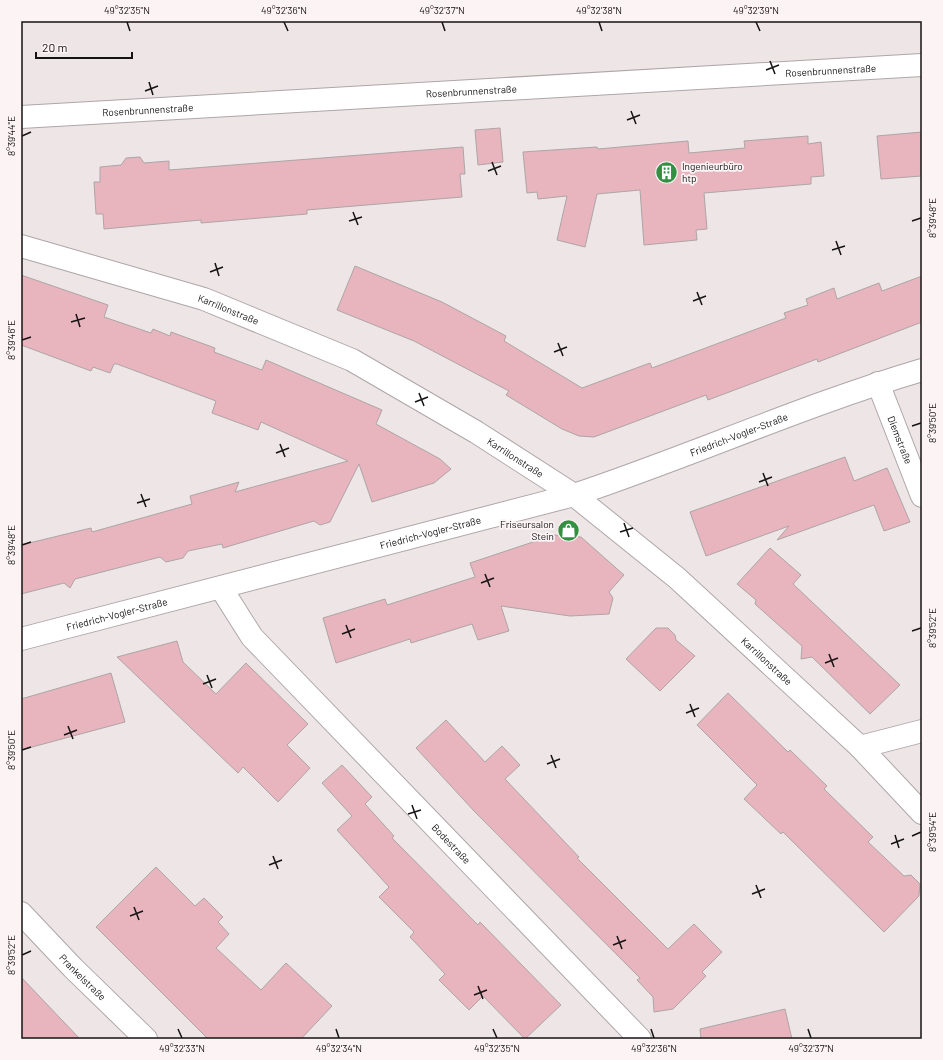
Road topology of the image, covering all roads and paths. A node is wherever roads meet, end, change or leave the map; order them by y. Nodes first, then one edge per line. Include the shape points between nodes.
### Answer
1 (922, 65) edge
2 (21, 117) edge
3 (21, 246) edge
4 (922, 370) edge
5 (878, 383) junction
6 (574, 495) junction
7 (922, 496) edge
8 (221, 588) junction
9 (21, 639) edge
10 (922, 731) edge
11 (860, 747) junction
12 (922, 813) edge
13 (21, 913) edge
14 (146, 1039) edge
15 (640, 1039) edge

1 - 2 street, Rosenbrunnenstraße
3 - 6 street, Karrillonstraße via 204,299 352,360 476,432
4 - 5 street, Friedrich-Vogler-Straße
5 - 6 street, Friedrich-Vogler-Straße via 643,472
5 - 7 street, Diemstraße
6 - 8 street, Friedrich-Vogler-Straße
6 - 11 street, Karrillonstraße via 677,578
8 - 9 street, Friedrich-Vogler-Straße
8 - 15 street, Bodestraße via 252,637
10 - 11 street
11 - 12 street, Karrillonstraße
13 - 14 street, Prankelstraße

